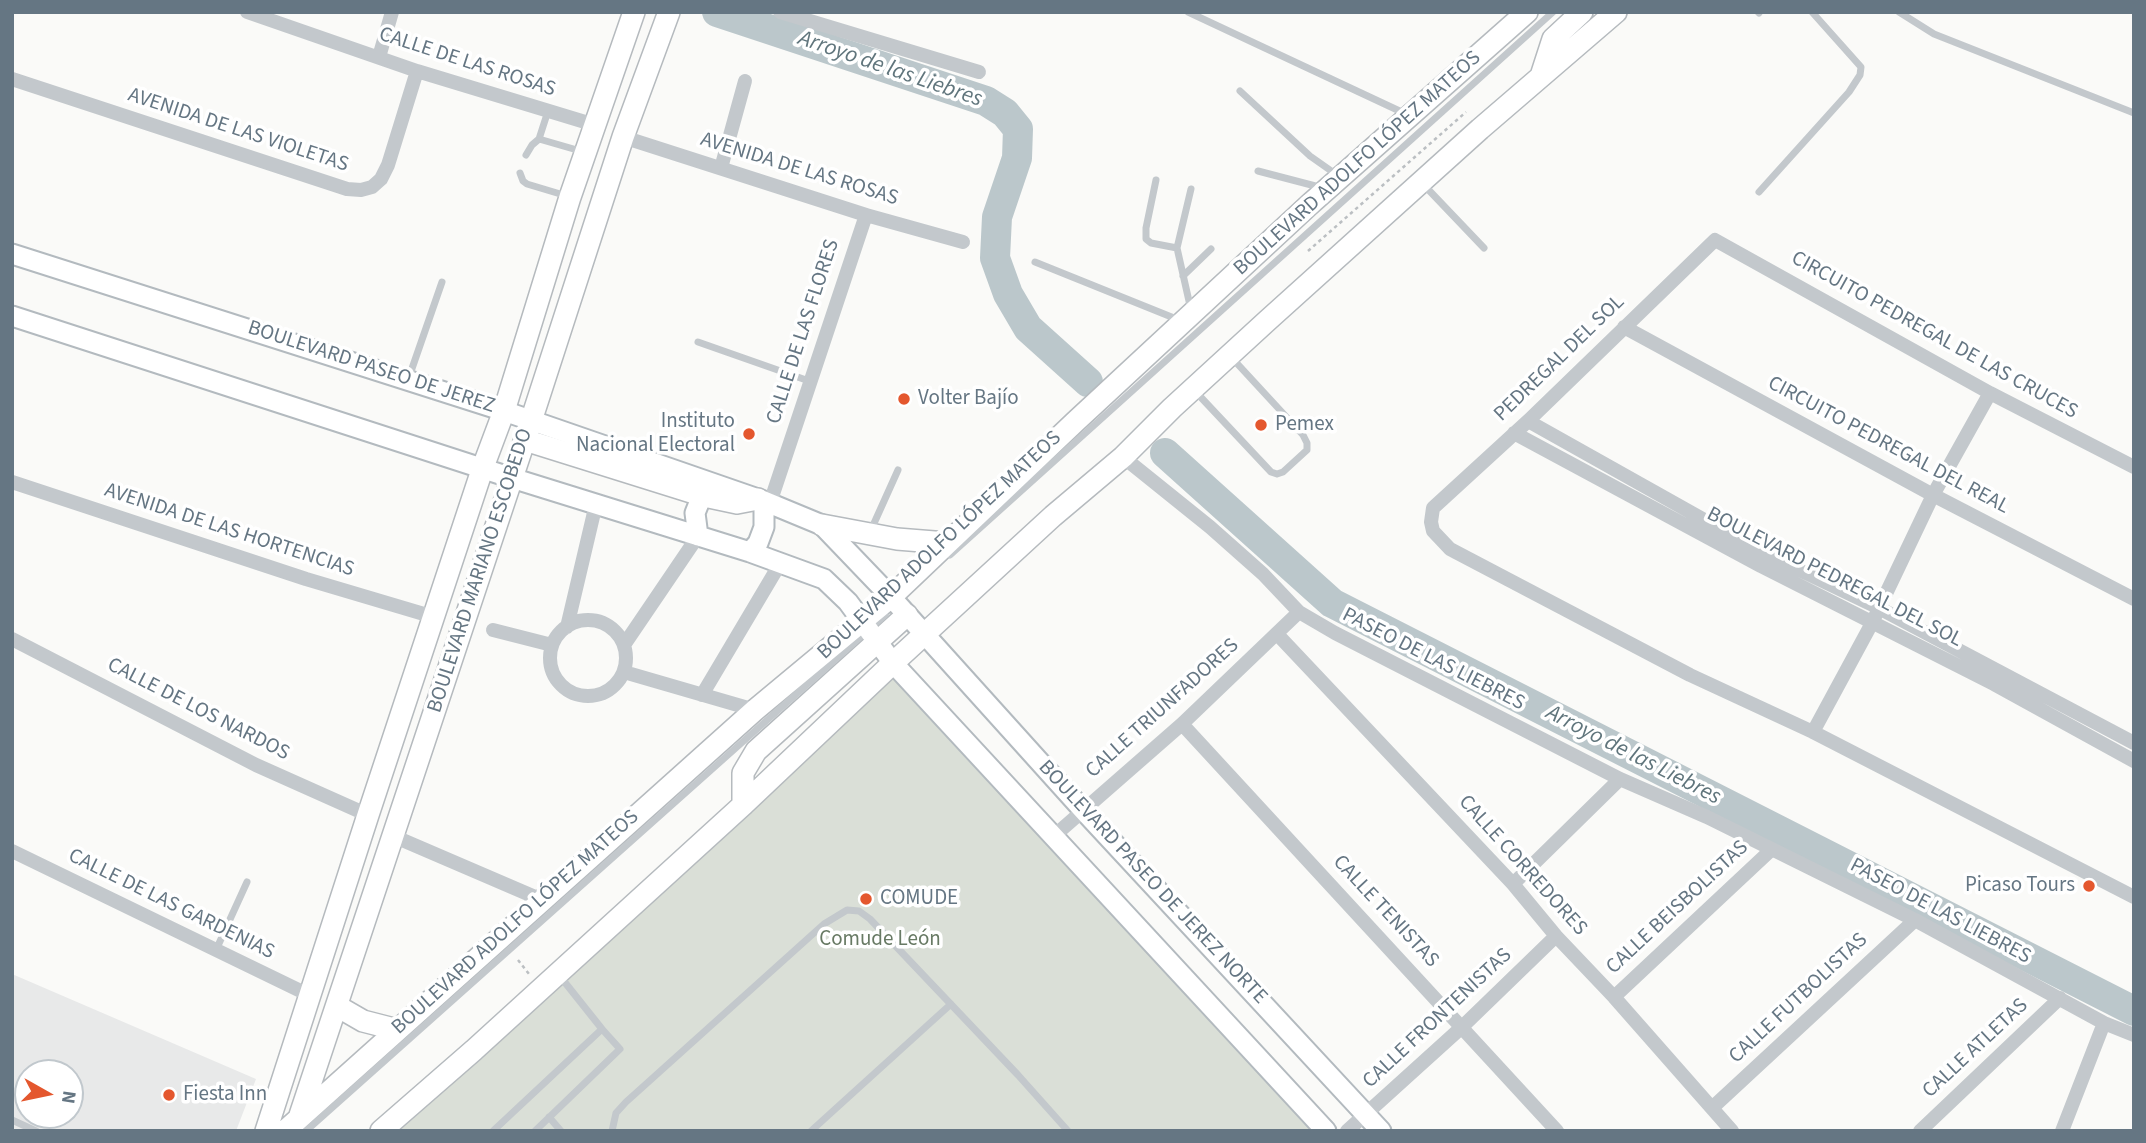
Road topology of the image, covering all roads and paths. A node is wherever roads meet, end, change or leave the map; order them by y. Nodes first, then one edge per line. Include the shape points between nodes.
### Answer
1 (247, 12) edge
2 (392, 12) edge
3 (634, 12) edge
4 (669, 12) edge
5 (780, 12) edge
6 (1188, 12) edge
7 (1527, 12) edge
8 (1553, 12) edge
9 (1582, 12) edge
10 (1616, 12) edge
11 (1812, 12) edge
12 (1899, 12) edge
13 (379, 57) junction
14 (417, 71) junction
15 (979, 72) dead end
16 (1541, 76) junction
17 (12, 79) edge
18 (745, 81) dead end
19 (1240, 91) dead end
20 (548, 111) junction
21 (1466, 112) dead end
22 (2134, 113) edge
23 (1411, 116) junction
24 (595, 125) junction
25 (623, 137) junction
26 (539, 139) junction
27 (585, 152) junction
28 (526, 155) dead end
29 (721, 168) junction
30 (1258, 171) dead end
31 (520, 173) dead end
32 (1156, 180) dead end
33 (1334, 183) junction
34 (1421, 183) junction
35 (1191, 189) dead end
36 (1759, 192) dead end
37 (569, 197) junction
38 (866, 215) junction
39 (1715, 240) joint
40 (963, 242) dead end
41 (1177, 248) junction
42 (1484, 248) dead end
43 (1211, 249) dead end
44 (12, 254) edge
45 (1303, 255) dead end
46 (1035, 262) dead end
47 (1183, 276) junction
48 (442, 282) dead end
49 (12, 316) edge
50 (1188, 318) junction
51 (1624, 327) junction
52 (698, 342) dead end
53 (1230, 355) junction
54 (408, 380) junction
55 (809, 381) junction
56 (1193, 389) junction
57 (1990, 393) junction
58 (504, 411) junction
59 (1528, 421) junction
60 (528, 431) junction
61 (1514, 433) junction
62 (1123, 457) junction
63 (483, 467) junction
64 (2134, 467) edge
65 (898, 470) dead end
66 (512, 478) junction
67 (12, 482) edge
68 (1933, 495) junction
69 (704, 496) junction
70 (764, 501) junction
71 (596, 504) junction
72 (822, 525) junction
73 (869, 534) junction
74 (698, 536) junction
75 (947, 550) junction
76 (750, 552) junction
77 (781, 562) junction
78 (2134, 599) edge
79 (900, 603) junction
80 (1879, 608) junction
81 (1299, 612) junction
82 (434, 617) junction
83 (1872, 623) junction
84 (567, 627) junction
85 (493, 630) dead end
86 (869, 632) junction
87 (1277, 634) junction
88 (925, 635) junction
89 (12, 639) edge
90 (552, 645) junction
91 (624, 645) junction
92 (892, 663) junction
93 (624, 673) junction
94 (702, 695) junction
95 (755, 710) junction
96 (1182, 724) junction
97 (1813, 732) junction
98 (2134, 743) edge
99 (2134, 761) edge
100 (1620, 779) junction
101 (743, 805) junction
102 (1083, 810) junction
103 (368, 815) junction
104 (393, 836) junction
105 (1054, 836) junction
106 (1771, 850) junction
107 (12, 851) edge
108 (247, 882) dead end
109 (1513, 884) junction
110 (2134, 897) edge
111 (542, 900) junction
112 (1915, 920) junction
113 (1556, 936) junction
114 (509, 949) junction
115 (216, 950) junction
116 (550, 981) junction
117 (311, 996) junction
118 (1614, 997) junction
119 (2060, 999) junction
120 (950, 1004) junction
121 (337, 1006) junction
122 (2104, 1023) junction
123 (1462, 1027) junction
124 (602, 1029) junction
125 (398, 1030) junction
126 (2134, 1035) edge
127 (1712, 1108) junction
128 (1366, 1114) junction
129 (549, 1117) junction
130 (12, 1120) edge
131 (296, 1127) edge
132 (36, 1131) edge
133 (266, 1131) edge
134 (381, 1131) edge
135 (493, 1131) edge
136 (535, 1131) edge
137 (562, 1131) edge
138 (612, 1131) edge
139 (811, 1131) edge
140 (1068, 1131) edge
141 (1326, 1131) edge
142 (1347, 1131) edge
143 (1381, 1131) edge
144 (1557, 1131) edge
145 (1732, 1131) edge
146 (1920, 1131) edge
147 (2062, 1131) edge

1 - 13 street, CALLE DE LAS ROSAS
2 - 13 street
3 - 24 main road, BOULEVARD MARIANO ESCOBEDO
4 - 25 main road, BOULEVARD MARIANO ESCOBEDO
5 - 15 street
6 - 23 lane
7 - 23 main road, BOULEVARD ADOLFO LÓPEZ MATEOS
8 - 75 lane
9 - 16 main road via 1553,40
10 - 16 main road
11 - 36 lane via 1861,67 1860,75
12 - 22 lane via 1934,34
13 - 14 street, CALLE DE LAS ROSAS
14 - 17 street, AVENIDA DE LAS VIOLETAS via 381,179 361,190
14 - 20 street, CALLE DE LAS ROSAS
16 - 34 main road
18 - 29 street
19 - 33 lane
20 - 24 street, CALLE DE LAS ROSAS
20 - 26 lane
21 - 45 path
23 - 33 main road, BOULEVARD ADOLFO LÓPEZ MATEOS
24 - 27 main road, BOULEVARD MARIANO ESCOBEDO
25 - 29 street, AVENIDA DE LAS ROSAS
25 - 60 main road, BOULEVARD MARIANO ESCOBEDO
26 - 27 lane
26 - 28 lane
27 - 37 main road, BOULEVARD MARIANO ESCOBEDO
29 - 38 street, AVENIDA DE LAS ROSAS
30 - 33 lane
31 - 37 lane via 527,184
32 - 41 lane via 1146,239
33 - 50 main road, BOULEVARD ADOLFO LÓPEZ MATEOS
34 - 42 lane
34 - 53 main road
35 - 41 lane
37 - 58 main road, BOULEVARD MARIANO ESCOBEDO
38 - 40 street, AVENIDA DE LAS ROSAS
38 - 55 street, CALLE DE LAS FLORES
39 - 51 street, PEDREGAL DEL SOL
39 - 57 street, CIRCUITO PEDREGAL DE LAS CRUCES
41 - 47 lane
43 - 47 lane
44 - 54 main road, BOULEVARD PASEO DE JEREZ
46 - 50 lane
47 - 50 lane
48 - 54 lane
49 - 63 main road
50 - 75 main road, BOULEVARD ADOLFO LÓPEZ MATEOS
51 - 59 street, PEDREGAL DEL SOL
51 - 68 street, CIRCUITO PEDREGAL DEL REAL
52 - 55 lane
53 - 56 main road
53 - 56 lane via 1303,435 1307,450 1283,472 1270,472
54 - 58 main road, BOULEVARD PASEO DE JEREZ
55 - 70 street, CALLE DE LAS FLORES
56 - 62 main road
57 - 64 street, CIRCUITO PEDREGAL DE LAS CRUCES
57 - 68 street
58 - 60 main road, BOULEVARD PASEO DE JEREZ
58 - 63 main road, BOULEVARD MARIANO ESCOBEDO
59 - 61 street, PEDREGAL DEL SOL
59 - 80 street, BOULEVARD PEDREGAL DEL SOL via 1758,550
60 - 66 main road, BOULEVARD MARIANO ESCOBEDO
60 - 69 main road
60 - 70 main road, BOULEVARD PASEO DE JEREZ
61 - 83 street, BOULEVARD PEDREGAL DEL SOL
61 - 97 street, PEDREGAL DEL SOL via 1433,508 1433,531 1450,549 1690,675
62 - 81 street, PASEO DE LAS LIEBRES via 1210,527
62 - 88 main road
63 - 66 main road
63 - 82 main road, BOULEVARD MARIANO ESCOBEDO
65 - 73 lane
66 - 71 main road
66 - 104 main road, BOULEVARD MARIANO ESCOBEDO
67 - 82 street, AVENIDA DE LAS HORTENCIAS
68 - 78 street, CIRCUITO PEDREGAL DEL REAL
68 - 80 street
69 - 70 main road via 737,503
69 - 74 main road via 695,513
70 - 72 main road, BOULEVARD PASEO DE JEREZ
70 - 76 main road via 764,527
71 - 74 main road
71 - 84 street
72 - 73 main road
72 - 79 main road, BOULEVARD PASEO DE JEREZ
73 - 75 main road
74 - 76 main road
74 - 91 street
75 - 79 main road, BOULEVARD ADOLFO LÓPEZ MATEOS
76 - 77 main road
77 - 86 main road via 824,579
77 - 94 street
79 - 86 main road, BOULEVARD ADOLFO LÓPEZ MATEOS
79 - 88 main road, BOULEVARD PASEO DE JEREZ
80 - 83 street
80 - 98 street, BOULEVARD PEDREGAL DEL SOL
81 - 87 street, CALLE TRIUNFADORES
81 - 100 street, PASEO DE LAS LIEBRES
82 - 103 main road, BOULEVARD MARIANO ESCOBEDO
83 - 97 street
83 - 99 street, BOULEVARD PEDREGAL DEL SOL
84 - 90 street
84 - 91 street via 583,621 600,622
85 - 90 street
86 - 92 main road
86 - 95 main road, BOULEVARD ADOLFO LÓPEZ MATEOS
86 - 101 main road via 756,751 743,773
86 - 114 lane
87 - 96 street, CALLE TRIUNFADORES
87 - 109 street, CALLE CORREDORES
88 - 92 main road
88 - 102 main road, BOULEVARD PASEO DE JEREZ NORTE
89 - 103 street, CALLE DE LOS NARDOS via 256,765
90 - 93 street via 550,664 558,683 574,695 594,697 612,689
91 - 93 street
92 - 101 main road
92 - 105 main road, BOULEVARD PASEO DE JEREZ NORTE
93 - 94 street
94 - 95 street
95 - 111 main road, BOULEVARD ADOLFO LÓPEZ MATEOS
96 - 102 street, CALLE TRIUNFADORES
96 - 123 street, CALLE TENISTAS
97 - 110 street
100 - 106 street, PASEO DE LAS LIEBRES
100 - 109 street
101 - 116 main road
102 - 105 street, CALLE TRIUNFADORES
102 - 128 main road, BOULEVARD PASEO DE JEREZ NORTE
103 - 117 main road, BOULEVARD MARIANO ESCOBEDO
104 - 111 street
104 - 121 main road, BOULEVARD MARIANO ESCOBEDO
105 - 141 main road, BOULEVARD PASEO DE JEREZ NORTE
106 - 112 street, PASEO DE LAS LIEBRES
106 - 118 street, CALLE BEISBOLISTAS
107 - 115 street, CALLE DE LAS GARDENIAS
108 - 115 lane
109 - 113 street, CALLE CORREDORES
111 - 125 main road, BOULEVARD ADOLFO LÓPEZ MATEOS
112 - 119 street, PASEO DE LAS LIEBRES
112 - 127 street, CALLE FUTBOLISTAS
113 - 118 street, CALLE CORREDORES
113 - 123 street, CALLE FRONTENISTAS
114 - 116 path
114 - 131 lane
115 - 117 street, CALLE DE LAS GARDENIAS
116 - 124 lane
116 - 134 main road
117 - 133 main road, BOULEVARD MARIANO ESCOBEDO
118 - 127 street, CALLE CORREDORES
119 - 122 street, PASEO DE LAS LIEBRES
119 - 146 street, CALLE ATLETAS
120 - 138 lane via 870,919 847,910 824,924 626,1102 616,1113
120 - 139 lane
120 - 140 lane
121 - 125 main road via 363,1021
121 - 131 main road, BOULEVARD MARIANO ESCOBEDO
122 - 126 street, PASEO DE LAS LIEBRES
122 - 147 street
123 - 128 street, CALLE FRONTENISTAS
123 - 144 street, CALLE TENISTAS
124 - 129 lane via 620,1049
124 - 135 lane
125 - 131 main road, BOULEVARD ADOLFO LÓPEZ MATEOS
127 - 145 street, CALLE CORREDORES
128 - 142 street, CALLE FRONTENISTAS
128 - 143 main road, BOULEVARD PASEO DE JEREZ NORTE
129 - 136 lane
129 - 137 lane
130 - 132 lane

